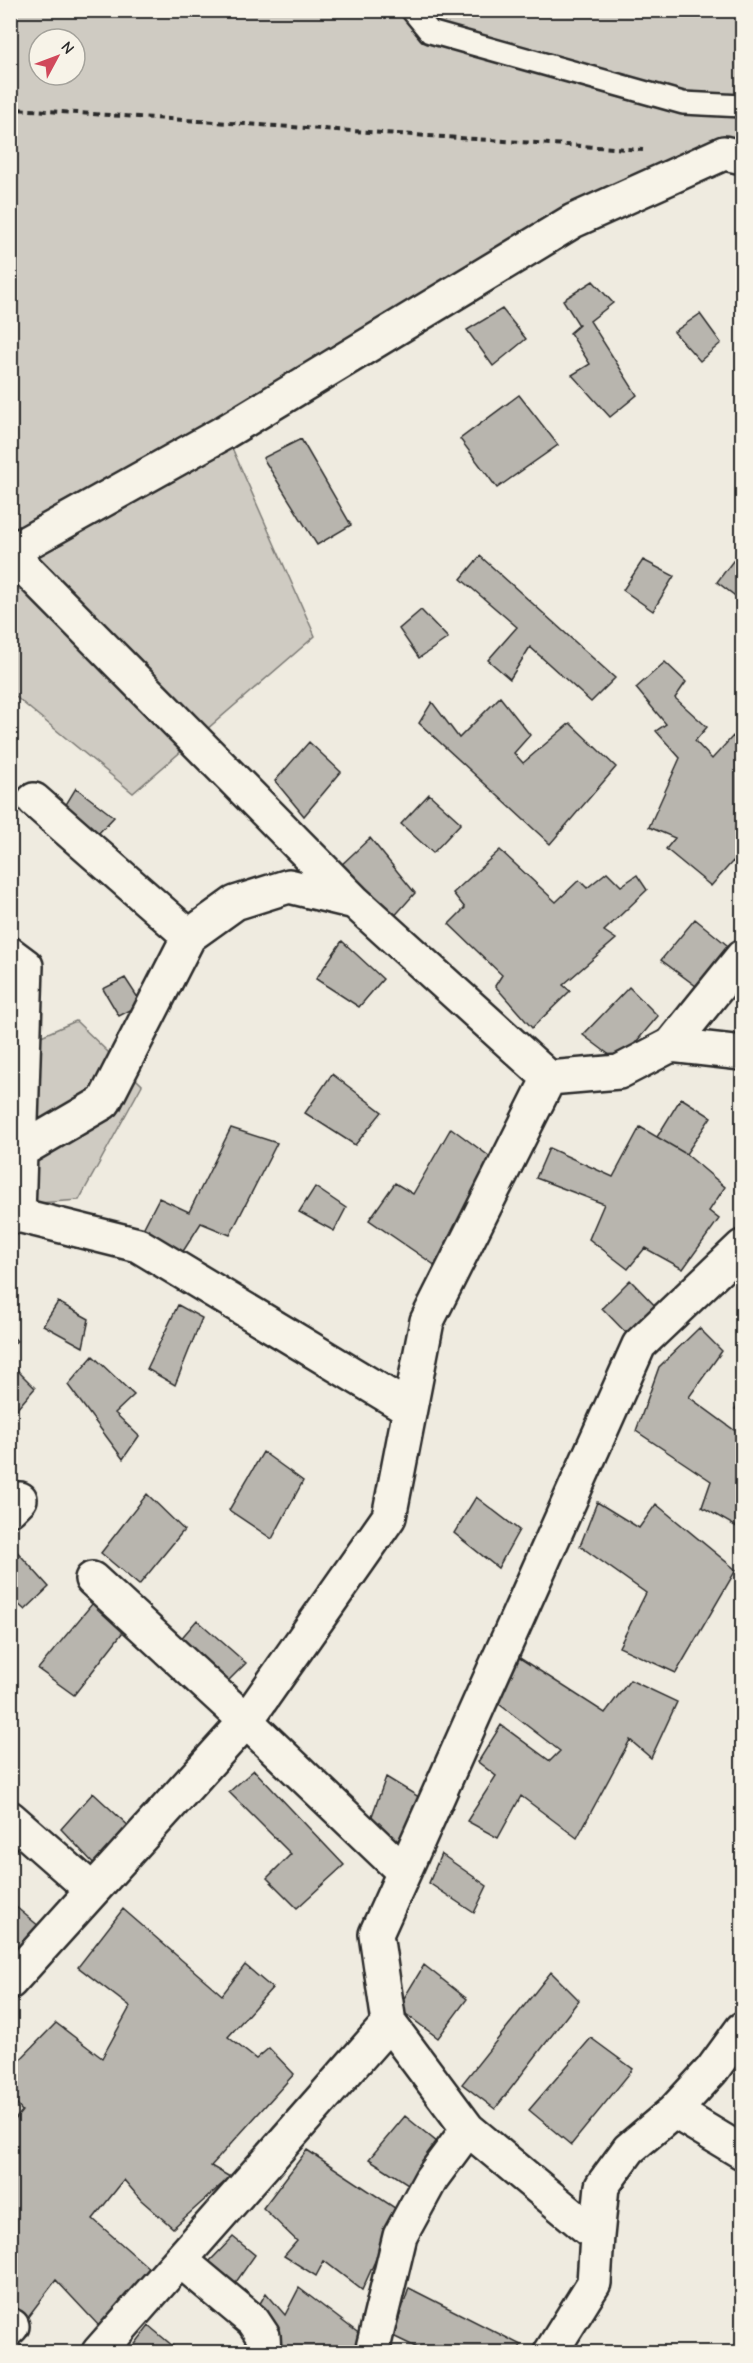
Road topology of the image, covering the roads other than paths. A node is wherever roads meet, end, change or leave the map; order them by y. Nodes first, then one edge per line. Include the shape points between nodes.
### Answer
1 (412, 10) edge
2 (742, 106) edge
3 (742, 156) edge
4 (10, 552) edge
5 (34, 800) dead end
6 (355, 902) junction
7 (189, 936) junction
8 (10, 954) edge
9 (742, 957) edge
10 (671, 1045) junction
11 (742, 1053) edge
12 (549, 1078) junction
13 (20, 1151) junction
14 (14, 1217) edge
15 (742, 1247) edge
16 (410, 1409) junction
17 (92, 1579) dead end
18 (246, 1721) junction
19 (10, 1818) edge
20 (404, 1872) junction
21 (92, 1890) junction
22 (10, 1982) edge
23 (389, 2023) junction
24 (742, 2029) edge
25 (674, 2111) junction
26 (468, 2129) junction
27 (742, 2152) edge
28 (597, 2236) junction
29 (180, 2260) junction
30 (99, 2352) edge
31 (264, 2352) edge
32 (372, 2352) edge
33 (551, 2352) edge

1 - 2 lane via 430,32 683,103
3 - 4 street via 724,153 573,221 225,432
4 - 6 street
5 - 7 street
6 - 7 street via 289,886 235,903
6 - 12 street
7 - 13 street via 104,1102
8 - 13 street via 26,966
9 - 10 street
10 - 11 street
10 - 12 street via 619,1071
12 - 16 street via 427,1321
13 - 14 street
14 - 16 street via 138,1245
15 - 20 street via 639,1345
16 - 18 street via 389,1517
17 - 18 street
18 - 20 street
18 - 21 street
19 - 21 street
20 - 23 street via 376,1934
21 - 22 street
23 - 26 street
23 - 29 street
24 - 25 street via 712,2070
25 - 27 street
25 - 28 street via 629,2150 602,2186
26 - 28 street
26 - 32 street via 431,2179 400,2236
28 - 33 street via 594,2283
29 - 30 street
29 - 31 street via 253,2321 263,2336

